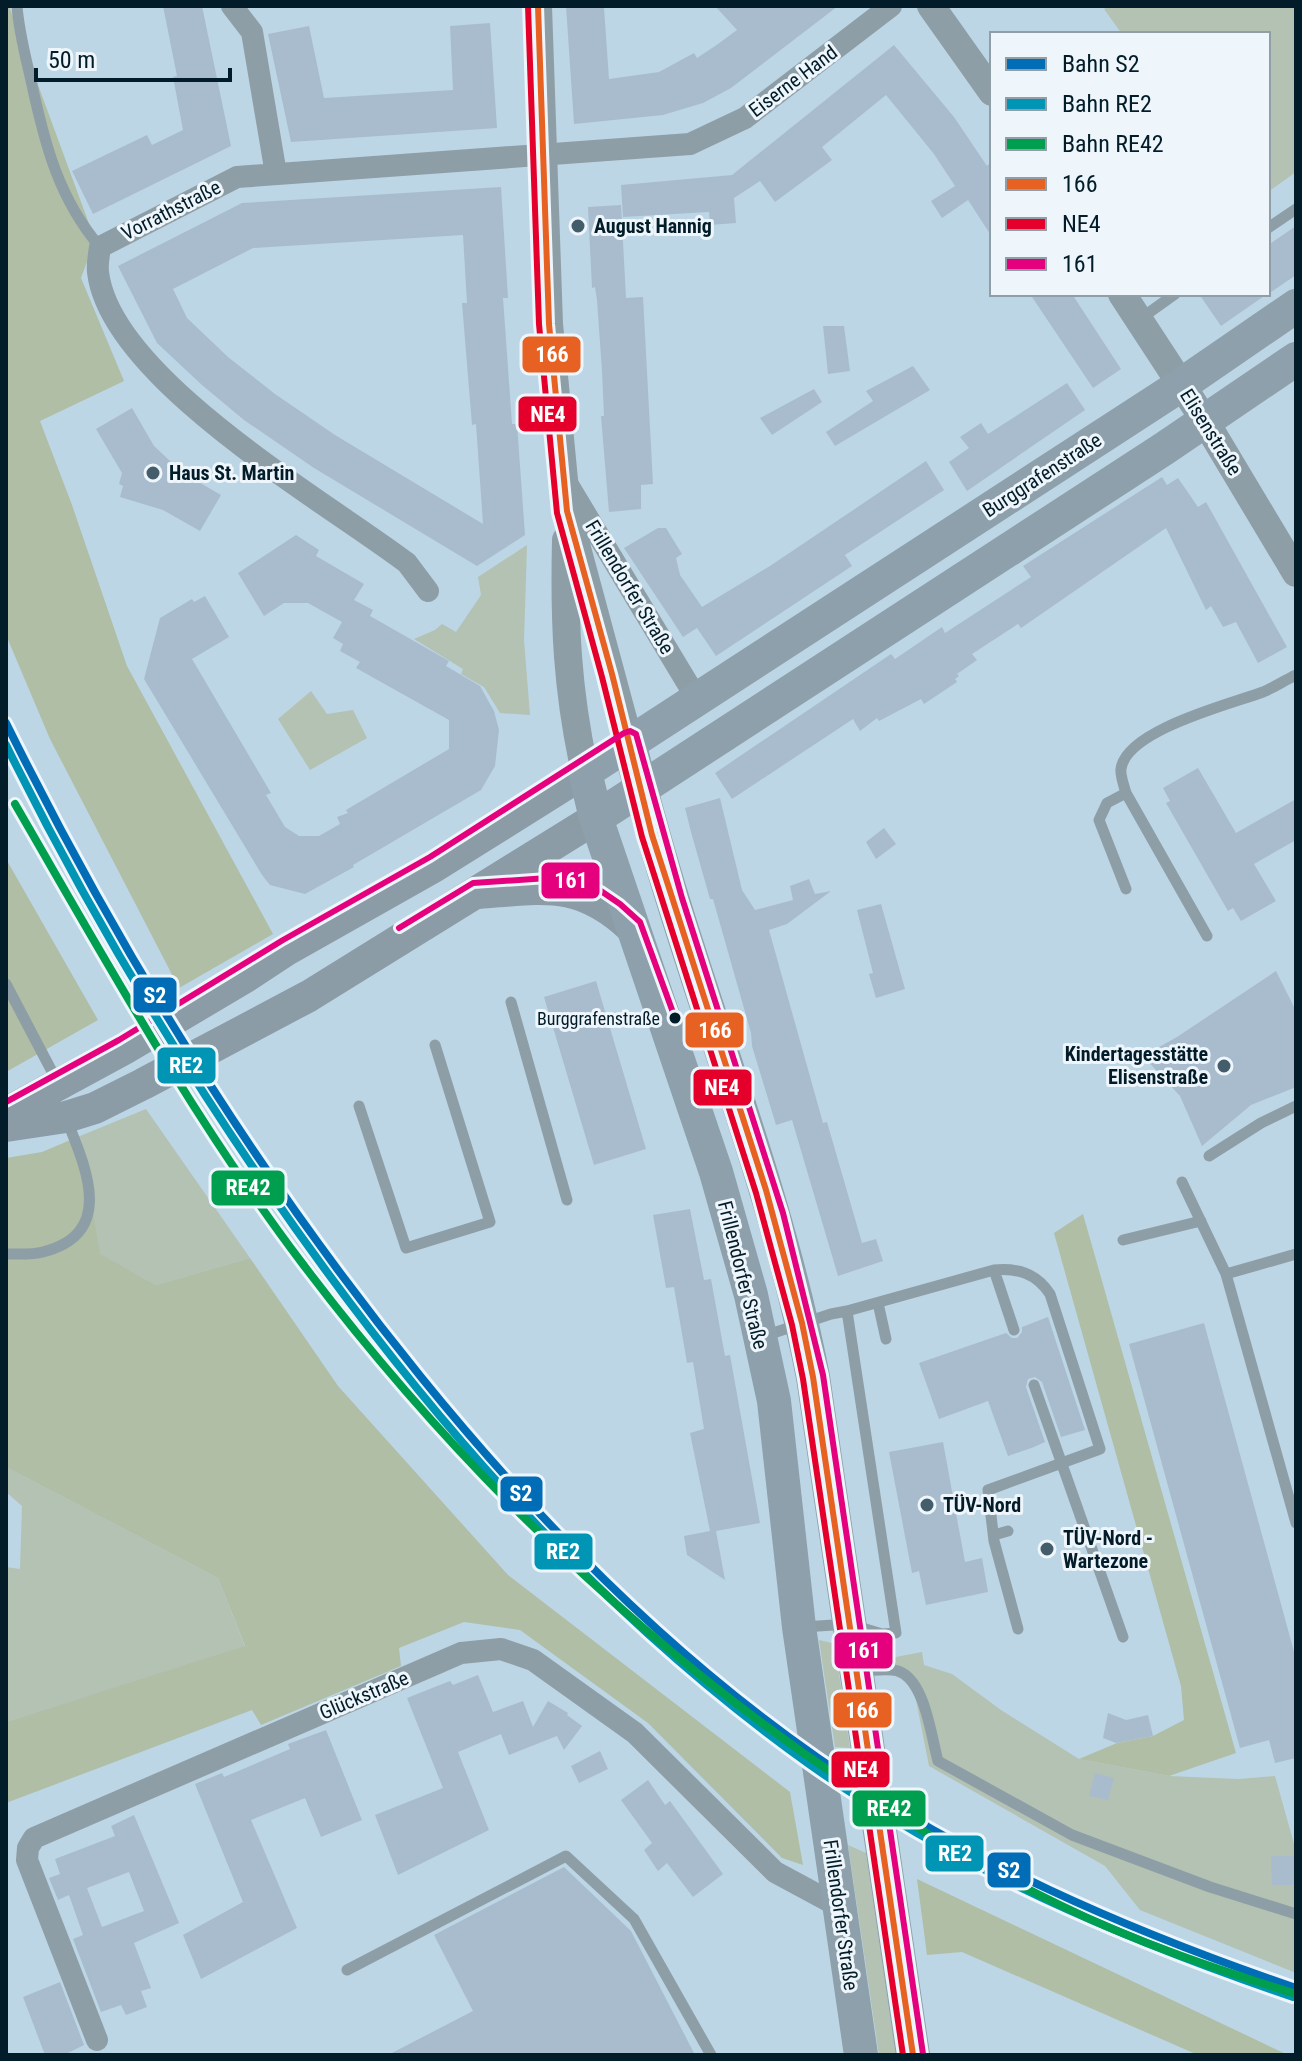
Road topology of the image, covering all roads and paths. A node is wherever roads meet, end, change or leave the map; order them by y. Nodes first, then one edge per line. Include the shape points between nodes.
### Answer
1 (17, 6) edge
2 (232, 6) edge
3 (538, 6) edge
4 (891, 6) edge
5 (931, 6) edge
6 (990, 89) edge
7 (544, 153) junction
8 (276, 174) junction
9 (1296, 209) edge
10 (1270, 227) edge
11 (100, 247) junction
12 (1123, 296) edge
13 (1172, 296) edge
14 (1296, 306) edge
15 (1138, 320) junction
16 (1296, 359) edge
17 (1181, 385) junction
18 (1205, 421) junction
19 (563, 476) junction
20 (567, 511) junction
21 (1296, 573) edge
22 (428, 591) dead end
23 (1296, 675) edge
24 (697, 699) junction
25 (629, 741) junction
26 (585, 772) junction
27 (641, 789) junction
28 (1126, 793) junction
29 (596, 818) junction
30 (1126, 889) dead end
31 (476, 893) junction
32 (632, 928) junction
33 (1207, 936) dead end
34 (6, 984) edge
35 (511, 1002) dead end
36 (435, 1045) dead end
37 (58, 1083) junction
38 (359, 1106) dead end
39 (1296, 1106) edge
40 (6, 1113) edge
41 (66, 1117) junction
42 (6, 1126) edge
43 (1209, 1156) dead end
44 (1182, 1182) dead end
45 (567, 1200) dead end
46 (1201, 1221) junction
47 (1123, 1240) dead end
48 (6, 1254) edge
49 (1296, 1254) edge
50 (994, 1270) junction
51 (1226, 1274) junction
52 (878, 1303) junction
53 (847, 1311) junction
54 (802, 1323) junction
55 (1014, 1330) dead end
56 (760, 1337) junction
57 (886, 1339) dead end
58 (1034, 1385) dead end
59 (1062, 1463) junction
60 (1296, 1523) edge
61 (1008, 1531) dead end
62 (994, 1535) junction
63 (1023, 1589) dead end
64 (1009, 1593) junction
65 (849, 1624) junction
66 (799, 1627) junction
67 (1018, 1629) dead end
68 (1123, 1637) dead end
69 (856, 1671) junction
70 (840, 1907) junction
71 (1296, 1914) edge
72 (347, 1970) dead end
73 (97, 2040) dead end
74 (711, 2055) edge
75 (861, 2055) edge
76 (913, 2055) edge

1 - 11 lane via 49,157 77,216
2 - 8 street via 252,32
3 - 7 street, Frillendorfer Straße
4 - 7 street, Eiserne Hand via 745,118 690,144
5 - 6 street
7 - 8 street, Vorrathstraße
7 - 19 street, Frillendorfer Straße via 549,324
8 - 11 street, Vorrathstraße via 237,177
9 - 10 lane
11 - 22 street, Vorrathstraße via 102,287 141,357 199,413 407,563
12 - 15 street, Elisenstraße
13 - 15 lane
14 - 17 main road, Burggrafenstraße
15 - 17 street, Elisenstraße
16 - 18 main road
17 - 18 street, Elisenstraße
17 - 24 main road, Burggrafenstraße
18 - 21 street, Elisenstraße
18 - 27 main road
19 - 20 street, Frillendorfer Straße
19 - 24 street, Frillendorfer Straße
20 - 25 street, Frillendorfer Straße
20 - 26 street, Frillendorfer Straße via 564,612 572,713
23 - 28 lane via 1145,739 1121,769
24 - 25 main road, Burggrafenstraße
25 - 26 main road, Burggrafenstraße
25 - 27 main road, Frillendorfer Straße
26 - 29 main road, Frillendorfer Straße
26 - 37 main road, Burggrafenstraße via 435,866
27 - 29 main road
27 - 54 main road, Frillendorfer Straße
28 - 30 lane via 1107,803 1099,820
28 - 33 lane
29 - 31 main road
29 - 32 main road, Frillendorfer Straße
31 - 32 main road via 574,891 615,912
31 - 41 main road via 270,1018 95,1108
32 - 56 main road, Frillendorfer Straße via 716,1172
34 - 37 lane
35 - 45 lane
36 - 38 lane via 490,1222 406,1248
37 - 40 main road, Burggrafenstraße
39 - 43 lane
41 - 42 main road
41 - 48 lane via 87,1172 87,1221 69,1242 42,1252
44 - 46 lane
46 - 47 lane
46 - 51 lane
49 - 51 lane
50 - 52 lane
50 - 55 lane
50 - 59 lane via 1027,1273 1050,1294 1100,1449
51 - 60 lane
52 - 53 lane
52 - 57 lane
53 - 54 lane
53 - 65 lane via 896,1633
54 - 56 lane
54 - 65 main road, Frillendorfer Straße
56 - 66 main road, Frillendorfer Straße via 783,1466
58 - 59 lane
59 - 62 lane via 988,1490
59 - 68 lane via 1093,1565
61 - 62 lane
62 - 64 lane
63 - 64 lane
64 - 67 lane
65 - 66 lane
65 - 69 main road, Frillendorfer Straße
66 - 70 main road, Frillendorfer Straße
69 - 71 lane via 895,1670 907,1675 921,1697 938,1761 1072,1835
69 - 76 main road, Frillendorfer Straße
70 - 73 street, Glückstraße via 775,1872 635,1733 533,1660 501,1649 461,1653 34,1838 27,1860
70 - 75 main road, Frillendorfer Straße
72 - 74 lane via 566,1856 634,1919

